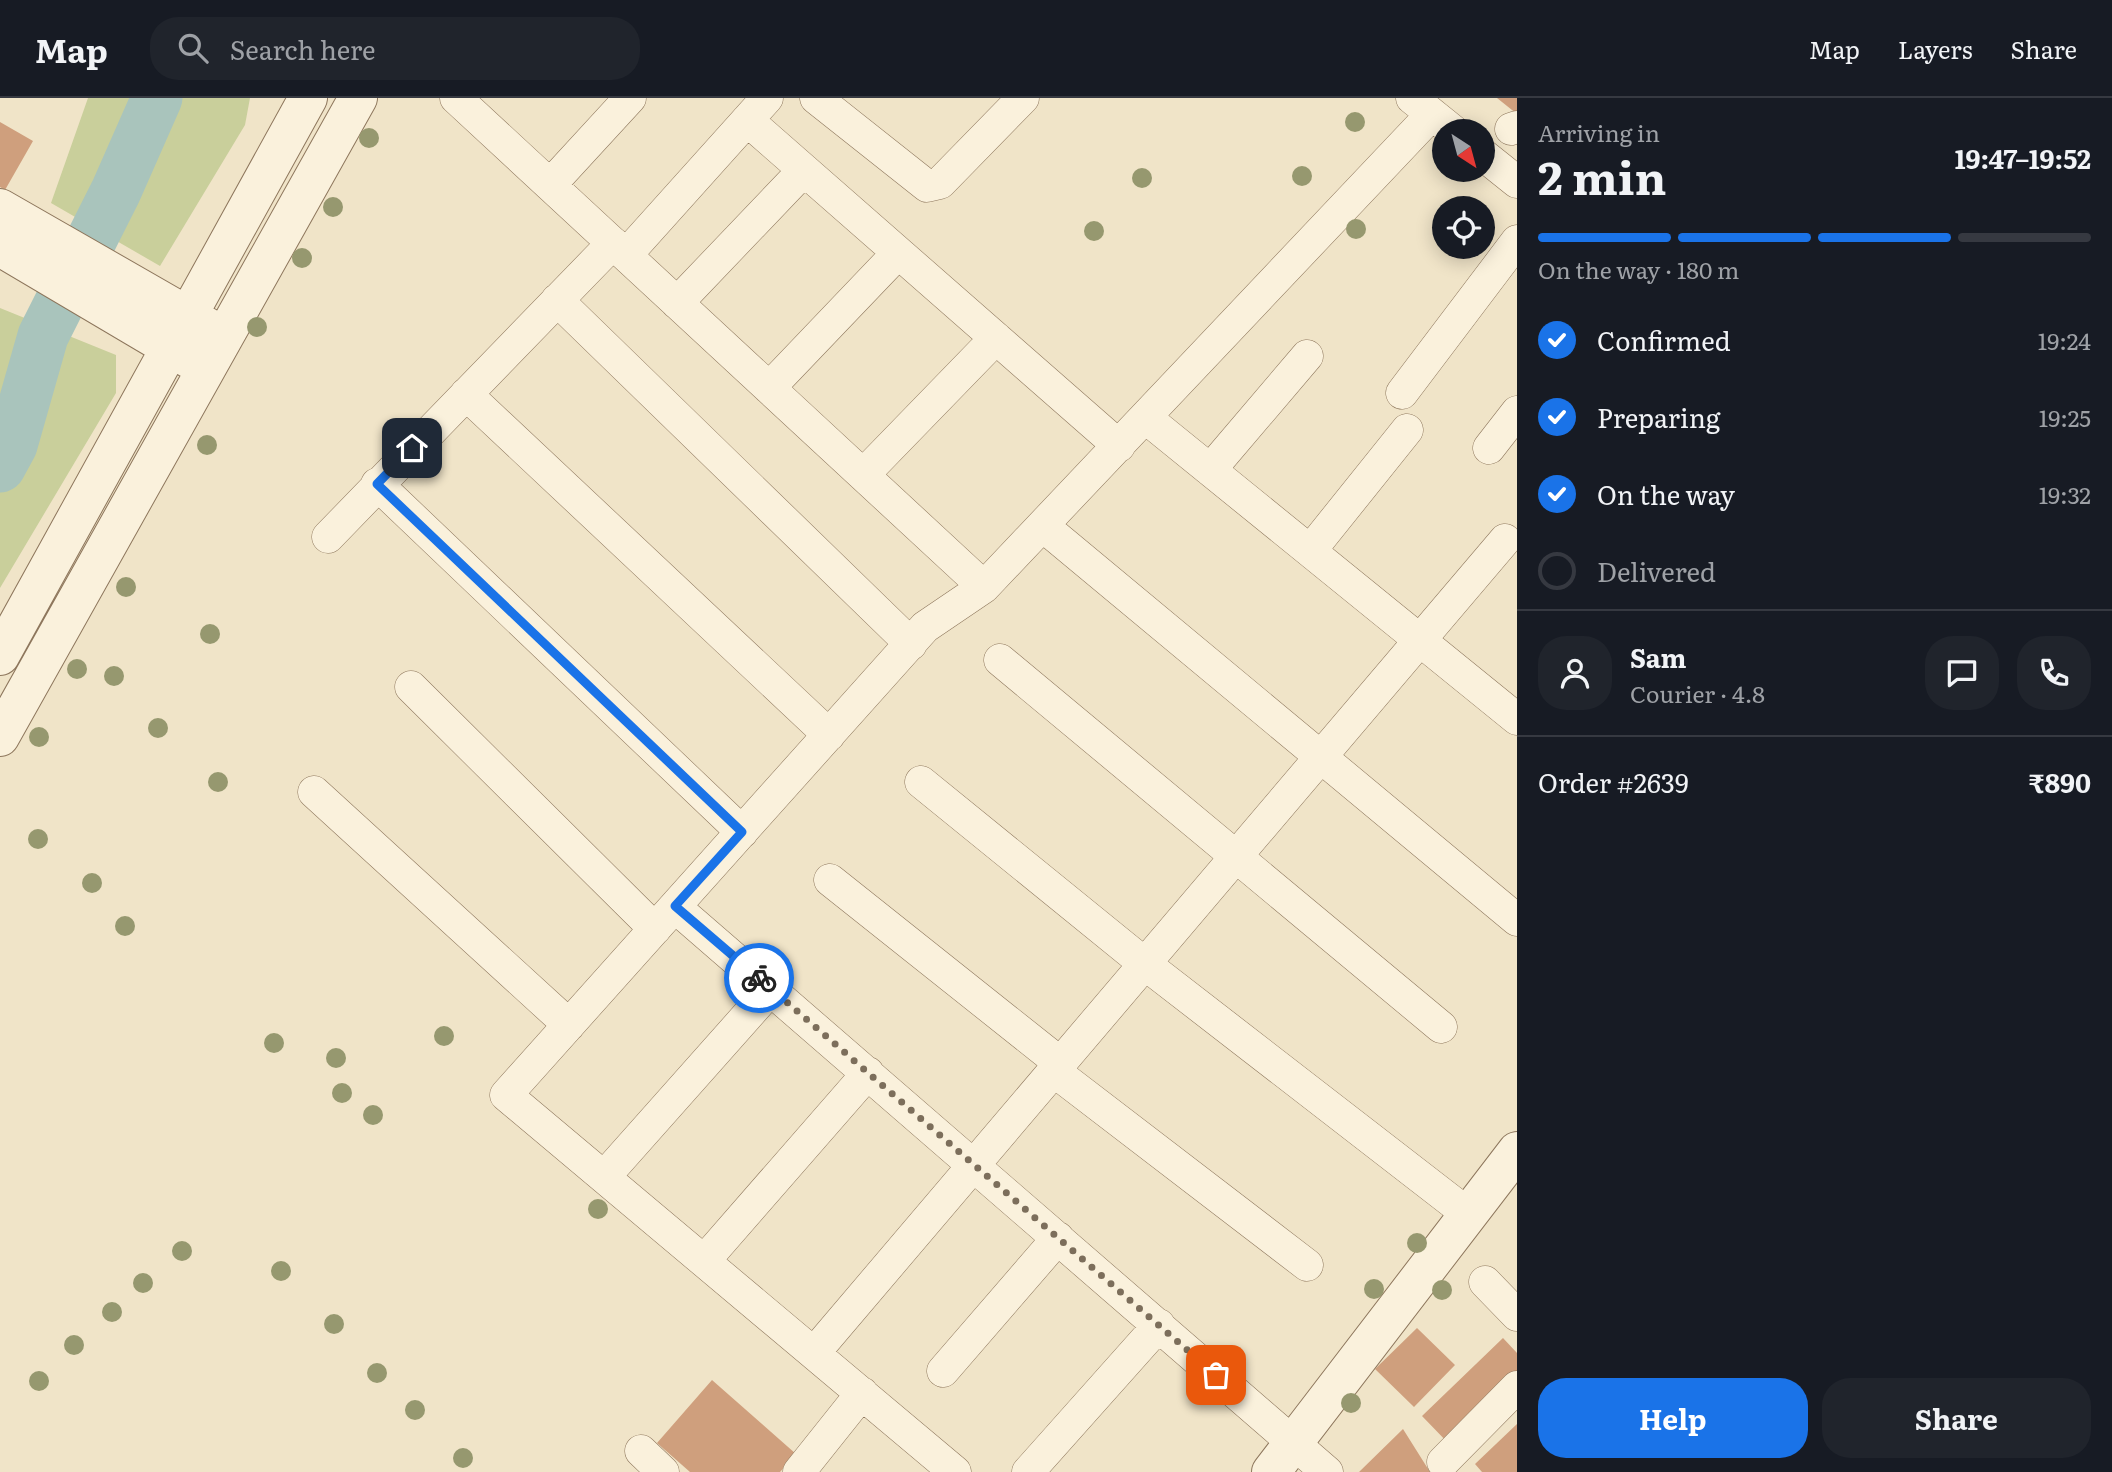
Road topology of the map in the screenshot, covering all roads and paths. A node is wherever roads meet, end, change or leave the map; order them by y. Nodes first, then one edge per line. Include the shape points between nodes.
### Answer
1 (308, 98) edge
2 (358, 98) edge
3 (456, 98) edge
4 (816, 98) edge
5 (1023, 98) edge
6 (619, 102) edge
7 (757, 109) edge
8 (1432, 114) edge
9 (1495, 164) edge
10 (804, 170) junction
11 (1517, 182) edge
12 (550, 185) junction
13 (3, 223) edge
14 (1517, 241) edge
15 (619, 249) junction
16 (898, 253) junction
17 (557, 300) junction
18 (677, 303) junction
19 (179, 333) junction
20 (225, 336) junction
21 (996, 338) junction
22 (1307, 356) dead end
23 (206, 369) junction
24 (769, 388) junction
25 (1402, 393) dead end
26 (466, 394) junction
27 (1517, 412) edge
28 (1146, 418) junction
29 (1407, 430) dead end
30 (1119, 446) junction
31 (1489, 448) dead end
32 (1210, 470) junction
33 (863, 475) junction
34 (377, 484) junction
35 (1043, 526) junction
36 (328, 537) dead end
37 (1505, 540) dead end
38 (1310, 551) junction
39 (984, 587) junction
40 (1420, 641) junction
41 (911, 644) junction
42 (0, 656) edge
43 (1000, 660) dead end
44 (411, 687) dead end
45 (1513, 709) edge
46 (829, 735) junction
47 (0, 737) edge
48 (1320, 758) junction
49 (921, 782) dead end
50 (314, 792) dead end
51 (742, 832) junction
52 (1236, 857) junction
53 (830, 880) dead end
54 (665, 918) junction
55 (1517, 920) edge
56 (1145, 964) junction
57 (771, 989) junction
58 (569, 1025) junction
59 (1441, 1027) dead end
60 (1057, 1067) junction
61 (868, 1073) junction
62 (1517, 1151) edge
63 (974, 1165) junction
64 (604, 1177) junction
65 (1468, 1214) junction
66 (1058, 1238) junction
67 (704, 1261) junction
68 (1307, 1265) dead end
69 (1485, 1282) dead end
70 (1517, 1315) edge
71 (1159, 1325) junction
72 (814, 1353) junction
73 (943, 1371) dead end
74 (1517, 1387) edge
75 (862, 1393) junction
76 (1293, 1441) junction
77 (1443, 1462) dead end
78 (799, 1472) edge
79 (955, 1472) edge
80 (1028, 1472) edge
81 (1271, 1472) edge
82 (1327, 1472) edge

1 - 19 street
2 - 20 street
3 - 12 street
4 - 5 street via 927,186 940,183
6 - 12 street
7 - 10 street
7 - 15 street
8 - 28 street
9 - 11 street
10 - 16 street
10 - 18 street
12 - 15 street
13 - 19 street
14 - 25 street
15 - 17 street
15 - 18 street
16 - 21 street
16 - 24 street
17 - 26 street
17 - 41 street
18 - 24 street
19 - 20 street
19 - 23 street
19 - 42 street
20 - 23 street
21 - 30 street
21 - 33 street
22 - 32 street
23 - 47 street
24 - 33 street
26 - 34 street
26 - 46 street
27 - 31 street
28 - 30 street
28 - 32 street
29 - 38 street
30 - 35 street
32 - 38 street
33 - 39 street
34 - 36 street
34 - 51 street
35 - 39 street
35 - 48 street
37 - 40 street
38 - 40 street
39 - 41 street via 925,627
40 - 45 street
40 - 48 street
41 - 46 street
43 - 52 street
44 - 54 street
46 - 51 street
48 - 52 street
48 - 55 street
49 - 56 street
50 - 58 street
51 - 54 street
52 - 56 street
52 - 59 street
53 - 60 street
54 - 57 street
54 - 58 street
56 - 60 street
56 - 65 street
57 - 61 street
57 - 64 street
58 - 64 street via 506,1095
60 - 63 street
60 - 68 street
61 - 63 street
61 - 67 street
62 - 65 street
63 - 66 street
63 - 72 street
64 - 67 street
65 - 76 street
66 - 71 street
66 - 73 street
67 - 72 street
69 - 70 street
71 - 76 street
71 - 80 street
72 - 75 street
74 - 77 street
75 - 78 street
75 - 79 street
76 - 81 street
76 - 82 street

